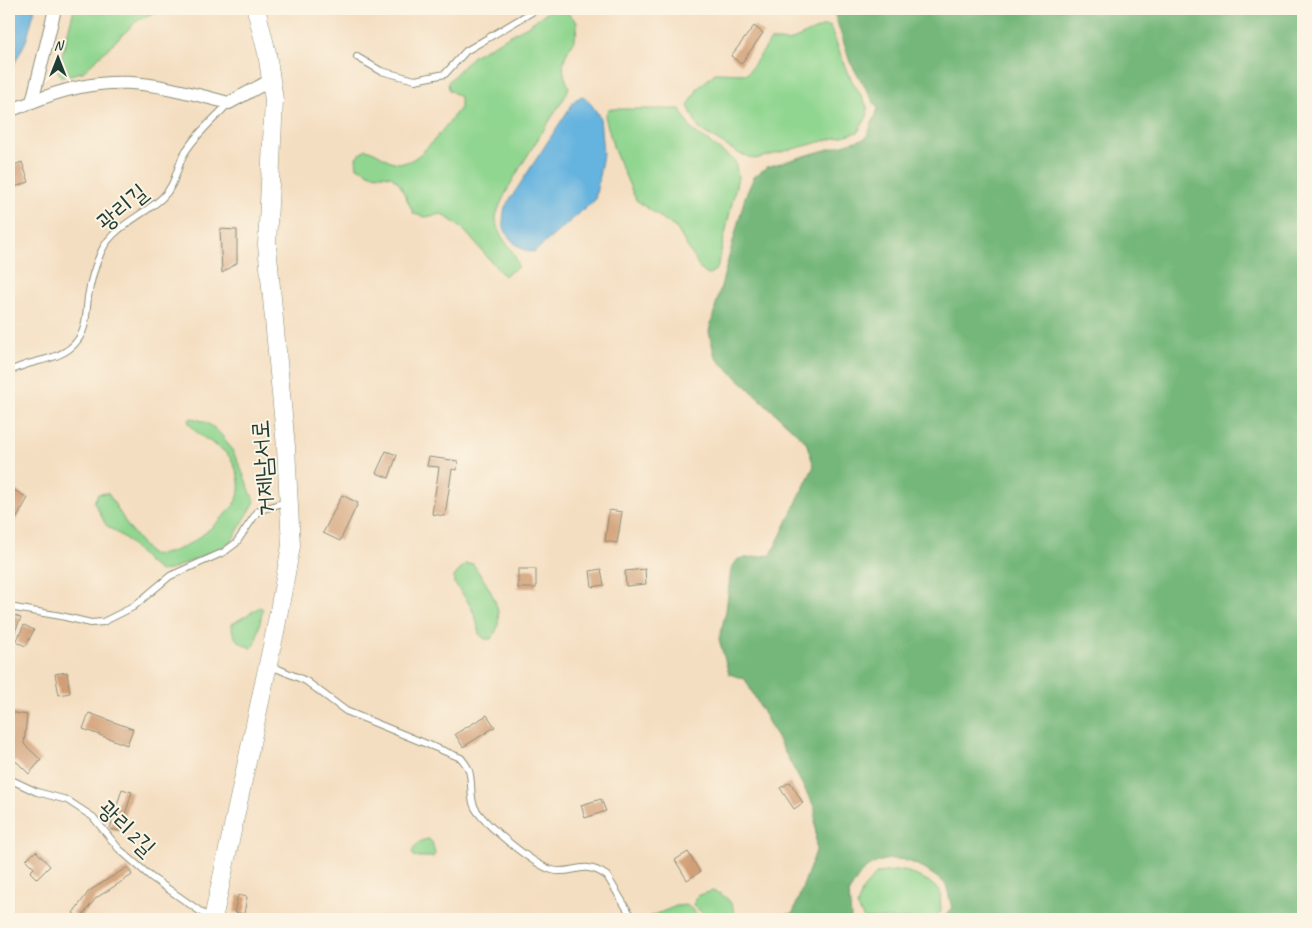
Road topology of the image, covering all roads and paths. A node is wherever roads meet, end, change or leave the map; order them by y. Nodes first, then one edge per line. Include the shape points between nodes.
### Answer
1 (55, 9) edge
2 (256, 9) edge
3 (537, 9) edge
4 (357, 57) dead end
5 (270, 80) junction
6 (32, 102) junction
7 (229, 103) junction
8 (9, 111) edge
9 (9, 372) edge
10 (289, 501) junction
11 (9, 607) edge
12 (268, 664) junction
13 (9, 779) edge
14 (212, 919) edge
15 (633, 919) edge

1 - 6 street
2 - 5 main road, 거제남서로
3 - 4 lane via 466,51 445,74 415,80 381,71
5 - 7 street
5 - 10 main road, 거제남서로 via 274,100 267,245
6 - 7 street via 83,84 115,81 148,84
6 - 8 street
7 - 9 lane, 광리길 via 183,155 171,189 109,239 102,251 83,330 77,342 56,356
10 - 11 lane via 258,511 236,543 224,552 170,576 132,607 103,622 91,623
10 - 12 main road, 거제남서로 via 291,546
12 - 14 main road, 거제남서로
12 - 15 lane via 306,681 346,712 461,758 469,770 475,808 496,830 541,867 557,871 583,866 607,876
13 - 14 lane, 광리2길 via 67,800 93,817 119,850 151,877

